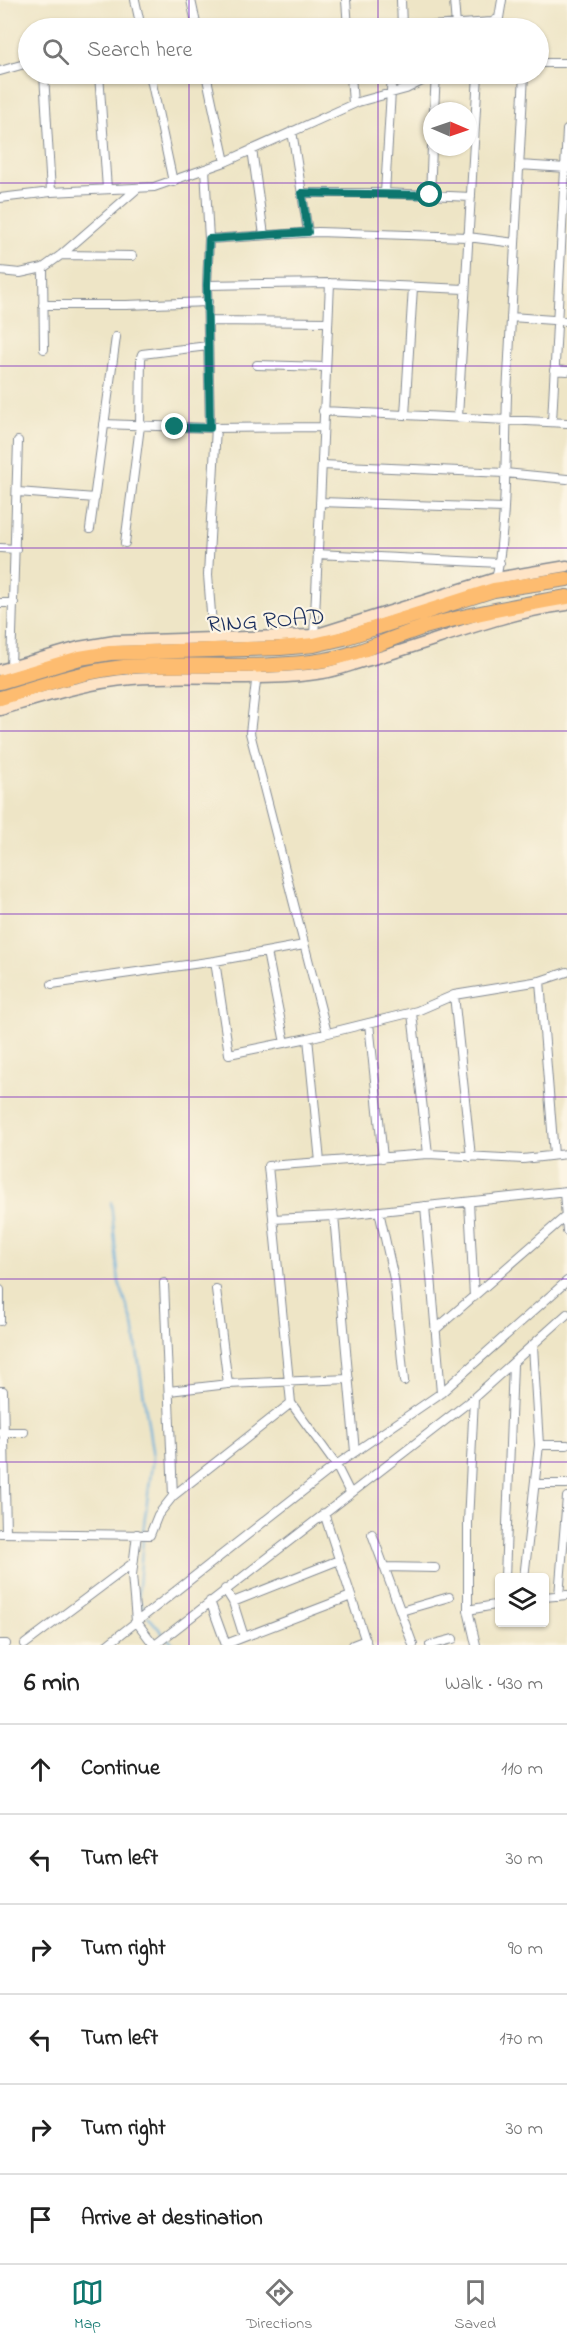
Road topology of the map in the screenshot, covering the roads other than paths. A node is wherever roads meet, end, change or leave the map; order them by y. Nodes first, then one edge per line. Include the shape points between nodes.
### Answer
1 (135, 0) edge
2 (191, 0) edge
3 (346, 0) edge
4 (401, 0) edge
5 (454, 0) edge
6 (502, 0) edge
7 (139, 18) edge
8 (195, 18) edge
9 (347, 18) edge
10 (401, 18) edge
11 (455, 18) edge
12 (497, 18) edge
13 (549, 63) edge
14 (567, 63) edge
15 (18, 66) edge
16 (0, 71) edge
17 (45, 84) edge
18 (100, 84) edge
19 (152, 84) edge
20 (208, 84) edge
21 (352, 84) edge
22 (392, 84) edge
23 (416, 84) edge
24 (435, 84) edge
25 (477, 84) edge
26 (523, 84) edge
27 (391, 94) junction
28 (434, 102) edge
29 (353, 104) junction
30 (567, 130) edge
31 (292, 131) junction
32 (252, 149) junction
33 (432, 156) edge
34 (225, 162) junction
35 (519, 165) junction
36 (566, 168) edge
37 (205, 169) junction
38 (173, 182) junction
39 (138, 188) junction
40 (107, 189) junction
41 (51, 192) junction
42 (302, 193) junction
43 (385, 193) junction
44 (430, 195) junction
45 (471, 197) junction
46 (0, 198) edge
47 (564, 222) edge
48 (308, 232) junction
49 (264, 235) junction
50 (468, 237) junction
51 (209, 239) junction
52 (515, 243) junction
53 (61, 255) junction
54 (132, 256) dead end
55 (43, 268) junction
56 (563, 268) edge
57 (0, 271) edge
58 (330, 283) junction
59 (207, 285) junction
60 (413, 287) junction
61 (465, 289) junction
62 (208, 302) junction
63 (43, 305) junction
64 (511, 318) junction
65 (556, 320) junction
66 (208, 321) junction
67 (567, 321) edge
68 (328, 322) junction
69 (116, 337) dead end
70 (208, 346) junction
71 (44, 349) dead end
72 (257, 365) dead end
73 (325, 367) junction
74 (554, 370) junction
75 (567, 371) edge
76 (323, 411) junction
77 (405, 415) junction
78 (458, 417) junction
79 (506, 420) junction
80 (552, 422) junction
81 (567, 423) edge
82 (104, 424) junction
83 (140, 426) junction
84 (213, 427) junction
85 (322, 427) junction
86 (18, 441) dead end
87 (322, 465) junction
88 (505, 473) junction
89 (567, 479) edge
90 (18, 492) junction
91 (95, 498) junction
92 (320, 502) junction
93 (504, 508) junction
94 (90, 529) dead end
95 (125, 543) dead end
96 (0, 548) edge
97 (16, 549) junction
98 (317, 554) junction
99 (500, 563) junction
100 (567, 566) edge
101 (567, 579) edge
102 (495, 584) junction
103 (567, 597) edge
104 (0, 603) edge
105 (14, 603) junction
106 (567, 604) edge
107 (213, 638) junction
108 (314, 640) junction
109 (5, 668) edge
110 (257, 671) junction
111 (0, 682) edge
112 (0, 698) edge
113 (0, 710) edge
114 (304, 945) junction
115 (267, 952) junction
116 (215, 961) junction
117 (567, 972) edge
118 (540, 981) junction
119 (52, 984) dead end
120 (454, 995) junction
121 (412, 1012) junction
122 (369, 1023) junction
123 (327, 1033) junction
124 (308, 1038) junction
125 (285, 1043) junction
126 (428, 1154) junction
127 (567, 1154) edge
128 (554, 1155) junction
129 (471, 1157) junction
130 (383, 1158) junction
131 (320, 1162) junction
132 (565, 1191) edge
133 (469, 1202) junction
134 (425, 1206) junction
135 (379, 1211) junction
136 (334, 1216) junction
137 (566, 1216) edge
138 (273, 1220) junction
139 (567, 1231) edge
140 (567, 1281) edge
141 (164, 1283) dead end
142 (216, 1289) dead end
143 (0, 1290) edge
144 (474, 1297) junction
145 (567, 1314) edge
146 (0, 1321) edge
147 (435, 1330) junction
148 (533, 1346) junction
149 (513, 1364) junction
150 (350, 1379) junction
151 (289, 1380) junction
152 (404, 1381) dead end
153 (228, 1384) junction
154 (0, 1391) edge
155 (169, 1391) junction
156 (441, 1394) junction
157 (474, 1398) junction
158 (291, 1403) junction
159 (2, 1432) edge
160 (24, 1432) dead end
161 (539, 1445) junction
162 (567, 1445) edge
163 (355, 1452) junction
164 (336, 1465) junction
165 (2, 1483) edge
166 (535, 1484) junction
167 (567, 1484) edge
168 (350, 1493) junction
169 (173, 1496) junction
170 (567, 1497) edge
171 (324, 1513) junction
172 (3, 1533) edge
173 (137, 1534) junction
174 (372, 1534) dead end
175 (339, 1560) junction
176 (133, 1563) junction
177 (384, 1567) junction
178 (435, 1568) dead end
179 (506, 1573) edge
180 (525, 1573) edge
181 (225, 1589) junction
182 (563, 1595) edge
183 (351, 1596) junction
184 (449, 1598) dead end
185 (210, 1601) junction
186 (233, 1602) junction
187 (495, 1605) edge
188 (468, 1610) junction
189 (401, 1611) junction
190 (136, 1621) junction
191 (244, 1637) junction
192 (453, 1639) dead end
193 (366, 1643) edge
194 (25, 1644) edge
195 (107, 1645) edge
196 (154, 1645) edge
197 (226, 1645) edge
198 (353, 1645) edge
199 (413, 1645) edge
200 (430, 1645) edge
201 (476, 1645) edge

1 - 7 street
2 - 8 street
3 - 9 street
4 - 10 street
5 - 11 street
6 - 12 street
13 - 14 street
15 - 16 street
17 - 41 street
18 - 40 street
19 - 38 street
20 - 34 street
21 - 29 street
22 - 27 street
23 - 27 street
24 - 28 street
25 - 45 street
26 - 35 street
27 - 29 street
27 - 43 street
29 - 31 street
30 - 36 street
31 - 32 street
31 - 42 street
32 - 34 street
32 - 49 street
33 - 44 street
34 - 37 street
35 - 36 street
35 - 52 street
36 - 47 street
37 - 38 street
37 - 51 street
38 - 39 street
39 - 40 street
39 - 53 street
40 - 41 street
41 - 46 street
42 - 43 street
42 - 48 street
43 - 44 street
44 - 45 street
45 - 50 street
47 - 56 street
48 - 49 street
48 - 50 street
49 - 51 street
50 - 52 street
50 - 61 street
51 - 59 street
52 - 64 street
53 - 54 street
53 - 55 street
55 - 57 street via 20,273
55 - 63 street
56 - 65 street
58 - 59 street
58 - 60 street
58 - 68 street
59 - 62 street
60 - 61 street
60 - 77 street
61 - 78 street
62 - 63 street
62 - 66 street
63 - 71 street
64 - 65 street
64 - 79 street
65 - 67 street
65 - 74 street
66 - 68 street
66 - 70 street
68 - 73 street
69 - 82 street
70 - 83 street via 142,354
70 - 84 street
72 - 73 street
73 - 76 street
74 - 75 street
74 - 80 street
76 - 77 street
76 - 85 street
77 - 78 street
78 - 79 street
79 - 80 street
79 - 88 street
80 - 81 street
82 - 83 street
82 - 91 street
83 - 84 street
83 - 95 street
84 - 85 street
84 - 107 street via 208,575
85 - 87 street
86 - 90 street
87 - 88 street
87 - 92 street
88 - 89 street
88 - 93 street
90 - 91 street
90 - 97 street
91 - 94 street
92 - 93 street
92 - 98 street
93 - 99 street
96 - 97 street
97 - 105 street
98 - 99 street
98 - 108 street
99 - 102 street
100 - 102 street
101 - 102 highway, RING ROAD
102 - 108 highway, RING ROAD via 344,638
103 - 110 highway, RING ROAD via 427,626 325,660
104 - 105 street
105 - 109 street
106 - 110 street via 512,614 324,673
107 - 108 street
107 - 109 street via 104,642
108 - 111 highway, RING ROAD via 280,648 110,652
110 - 112 highway, RING ROAD via 111,669
110 - 113 street via 107,681
110 - 114 street via 250,733
114 - 115 street
114 - 123 street
115 - 116 street
115 - 125 street
116 - 119 street
116 - 125 street via 229,1054
117 - 118 street
118 - 120 street
118 - 128 street
120 - 121 street
120 - 129 street
121 - 122 street
121 - 126 street
122 - 123 street
122 - 130 street
123 - 124 street
124 - 125 street
124 - 131 street
126 - 129 street
126 - 130 street
127 - 128 street
128 - 129 street via 523,1159
130 - 131 street
131 - 138 street via 268,1166
132 - 133 street
132 - 137 street
133 - 134 street
133 - 144 street
134 - 135 street
134 - 147 street
135 - 136 street
135 - 152 street via 394,1279
136 - 138 street
136 - 150 street
137 - 139 street
137 - 144 street
138 - 151 street
140 - 156 street
141 - 155 street
142 - 153 street
143 - 146 street
144 - 147 street
145 - 148 street
147 - 156 street
148 - 149 street
148 - 161 street
149 - 157 street
149 - 179 street
150 - 151 street
150 - 163 street
151 - 153 street
151 - 158 street
153 - 155 street
154 - 159 street
155 - 169 street
156 - 163 street
157 - 168 street
157 - 188 street
158 - 164 street
158 - 169 street
159 - 160 street
159 - 165 street
161 - 162 street
161 - 166 street
163 - 164 street
164 - 168 street
164 - 190 street
165 - 172 street
166 - 167 street
166 - 180 street
168 - 171 street
169 - 173 street via 158,1515 150,1535
170 - 182 street
171 - 175 street
171 - 181 street
172 - 173 street
173 - 176 street
174 - 177 street
175 - 183 street
175 - 186 street
176 - 190 street
176 - 194 street
177 - 178 street
177 - 189 street
181 - 185 street
181 - 186 street
183 - 191 street
183 - 193 street
184 - 189 street
185 - 196 street
185 - 197 street
186 - 191 street
187 - 188 street
188 - 201 street
189 - 199 street
190 - 195 street
190 - 196 street
191 - 197 street
192 - 200 street
193 - 198 street

